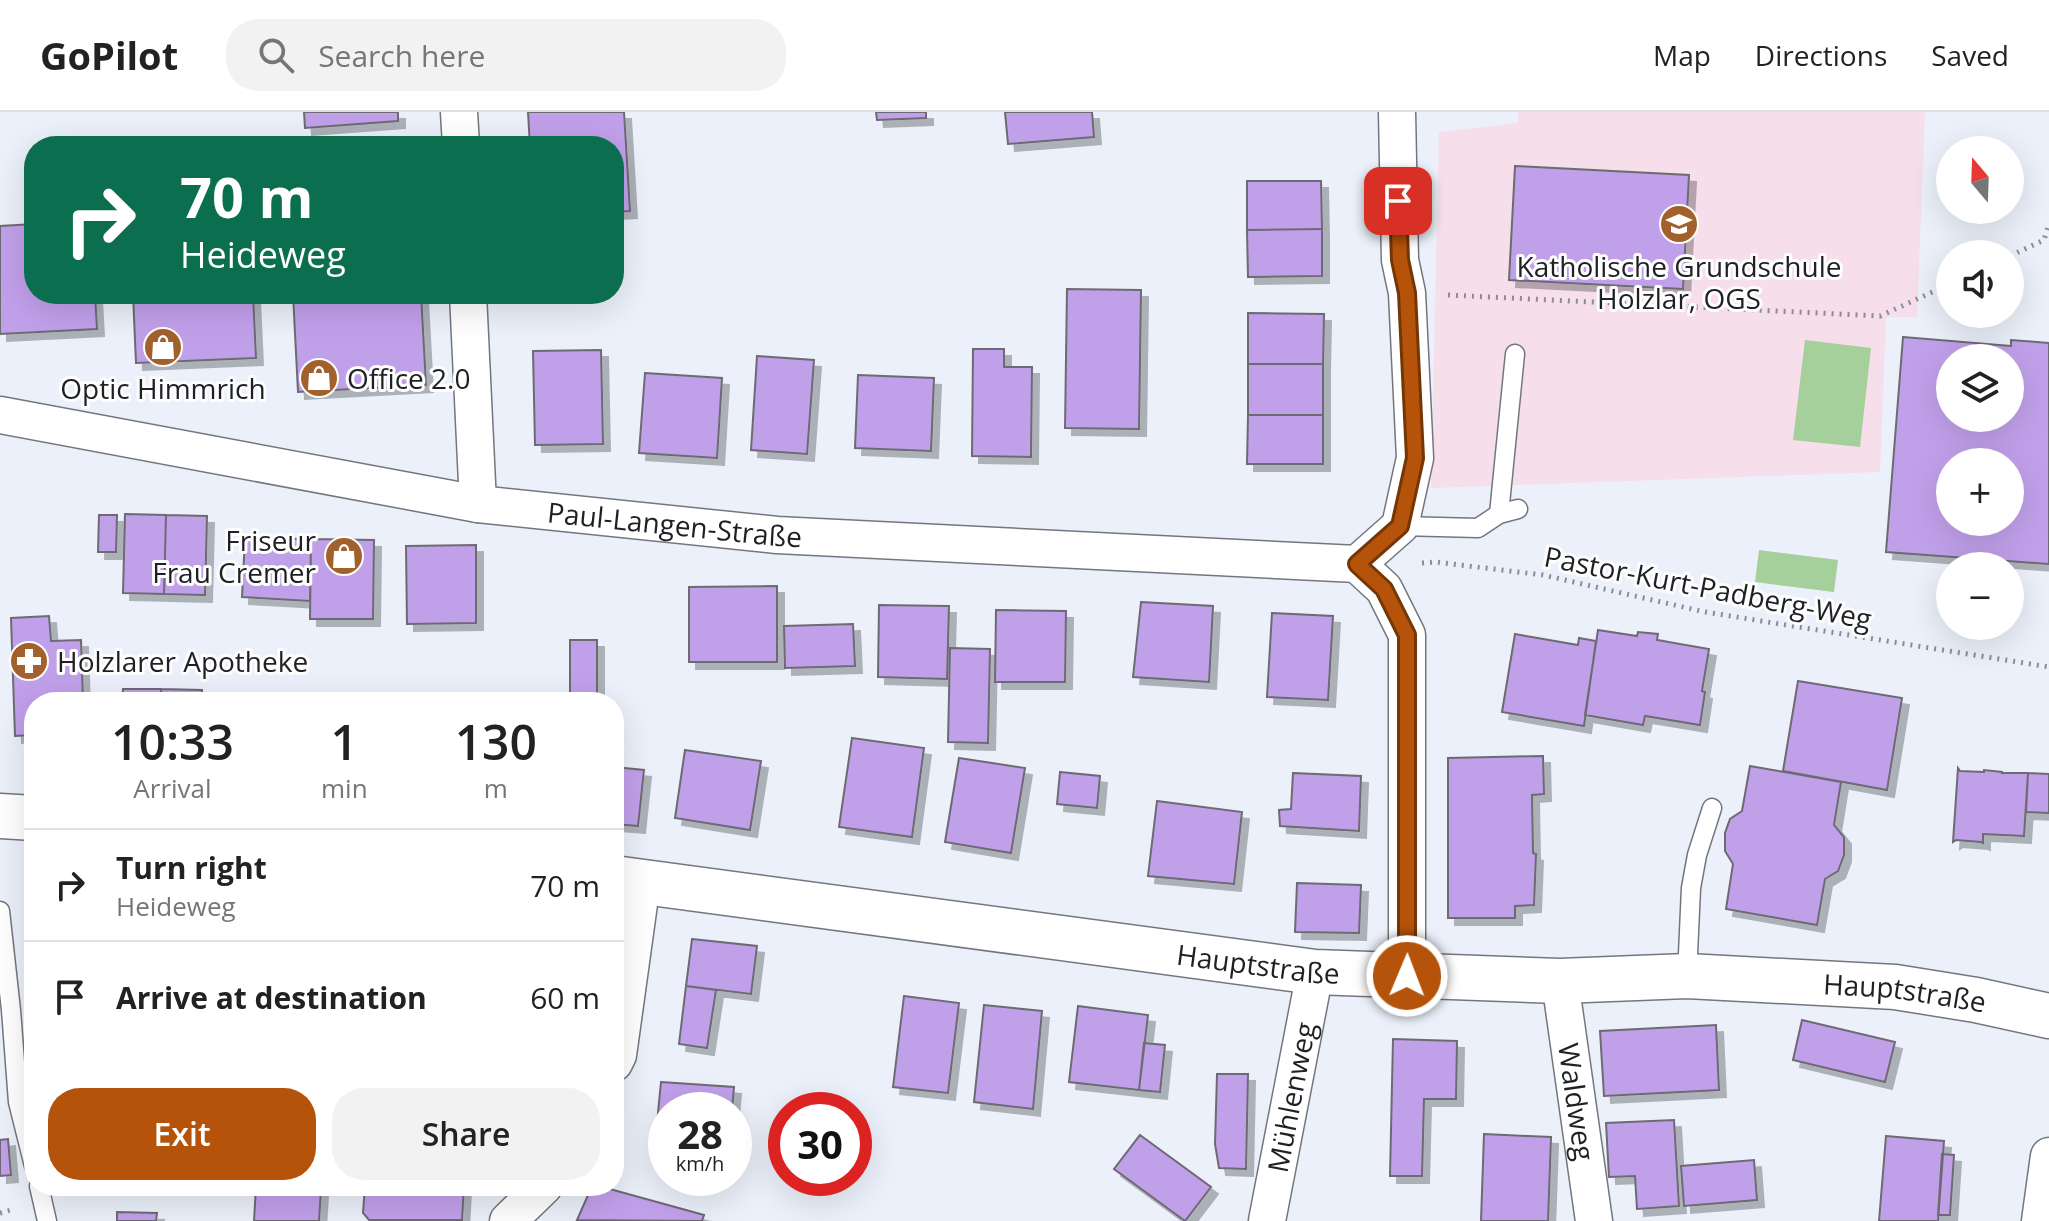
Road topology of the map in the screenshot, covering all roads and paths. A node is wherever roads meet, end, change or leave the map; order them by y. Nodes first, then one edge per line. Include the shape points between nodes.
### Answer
1 (459, 112) edge
2 (1397, 112) edge
3 (460, 136) edge
4 (2049, 223) edge
5 (2024, 249) edge
6 (1936, 290) edge
7 (1407, 293) junction
8 (468, 304) edge
9 (1515, 354) dead end
10 (0, 415) edge
11 (478, 504) junction
12 (1518, 509) dead end
13 (1499, 514) junction
14 (1400, 526) junction
15 (1357, 564) junction
16 (2049, 667) edge
17 (1712, 808) dead end
18 (0, 816) edge
19 (24, 817) edge
20 (628, 880) edge
21 (0, 911) edge
22 (624, 950) edge
23 (1315, 972) junction
24 (1407, 976) junction
25 (1687, 976) junction
26 (1560, 981) junction
27 (2049, 1016) edge
28 (24, 1126) edge
29 (2049, 1156) edge
30 (41, 1196) edge
31 (534, 1196) edge
32 (47, 1221) edge
33 (508, 1221) edge
34 (1267, 1221) edge
35 (1594, 1221) edge
36 (2040, 1221) edge

1 - 3 street
2 - 7 street via 1400,260
4 - 5 path via 2044,240
6 - 7 path via 1880,316
7 - 14 street via 1415,458
8 - 11 street
9 - 13 lane
10 - 11 street, Paul-Langen-Straße
11 - 15 street, Paul-Langen-Straße via 777,535
12 - 13 lane
13 - 14 lane via 1478,528
14 - 15 street
15 - 16 path, Pastor-Kurt-Padberg-Weg via 1435,562 1543,575 1705,612
15 - 24 street via 1384,589 1407,635
17 - 25 lane via 1691,888
18 - 19 main road
20 - 22 street
20 - 23 main road, Hauptstraße
21 - 28 lane
23 - 24 main road, Hauptstraße
23 - 34 street, Mühlenweg
24 - 26 main road, Hauptstraße
25 - 26 main road, Hauptstraße
25 - 27 main road, Hauptstraße via 1895,987
26 - 35 street, Waldweg
29 - 36 street
30 - 32 lane
31 - 33 street

